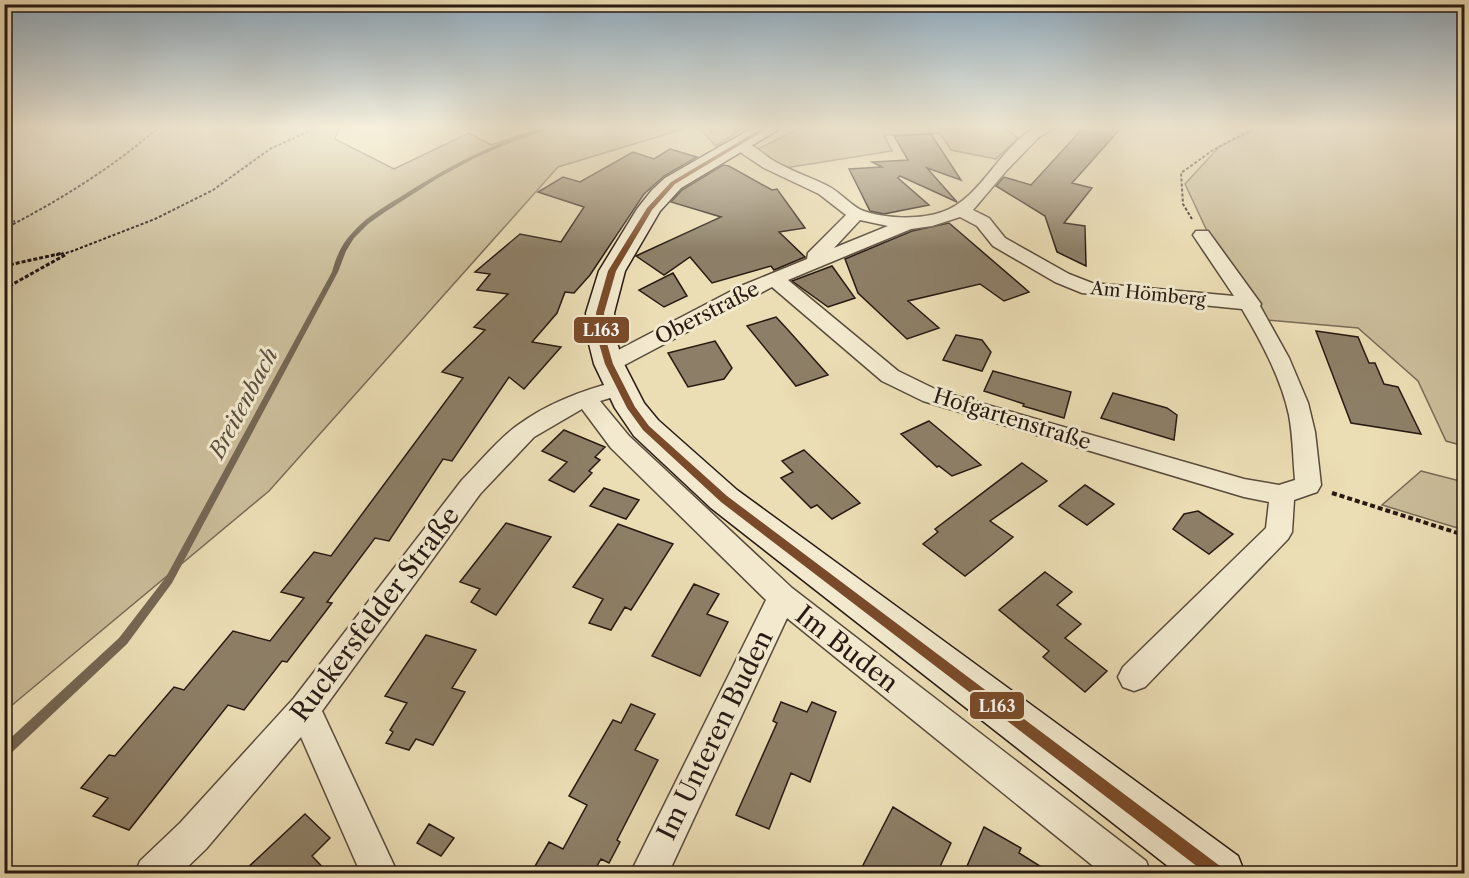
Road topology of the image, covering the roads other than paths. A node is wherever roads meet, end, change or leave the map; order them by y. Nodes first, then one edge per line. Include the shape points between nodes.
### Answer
1 (699, 168) edge
2 (776, 168) edge
3 (1002, 168) edge
4 (961, 211) junction
5 (856, 214) junction
6 (907, 224) junction
7 (1202, 235) road end
8 (807, 265) junction
9 (776, 280) junction
10 (1251, 304) junction
11 (605, 383) junction
12 (1280, 495) junction
13 (782, 597) junction
14 (1134, 677) dead end
15 (305, 709) junction
16 (153, 873) edge
17 (380, 873) edge
18 (648, 873) edge
19 (1133, 873) edge
20 (1220, 873) edge

1 - 11 street via 660,195 612,271 600,313
2 - 5 street via 825,191
3 - 4 street
4 - 6 street
4 - 10 street, Am Hömberg via 983,222 999,242 1089,289
5 - 6 street
5 - 8 street, Oberstraße
6 - 8 street, Oberstraße
7 - 10 street
8 - 9 street, Oberstraße
9 - 11 street, Oberstraße via 748,290
9 - 12 street, Hofgartenstraße via 890,376 931,396 1244,488
10 - 12 street via 1278,354 1298,405 1308,485
11 - 13 street, Im Buden via 620,442
11 - 15 street, Ruckersfelder Straße via 526,431 502,453 471,487
11 - 20 street via 646,428 724,499
12 - 14 street via 1279,532
13 - 18 street, Im Unteren Buden
13 - 19 street, Im Buden
15 - 16 street, Ruckersfelder Straße via 193,836
15 - 17 street

